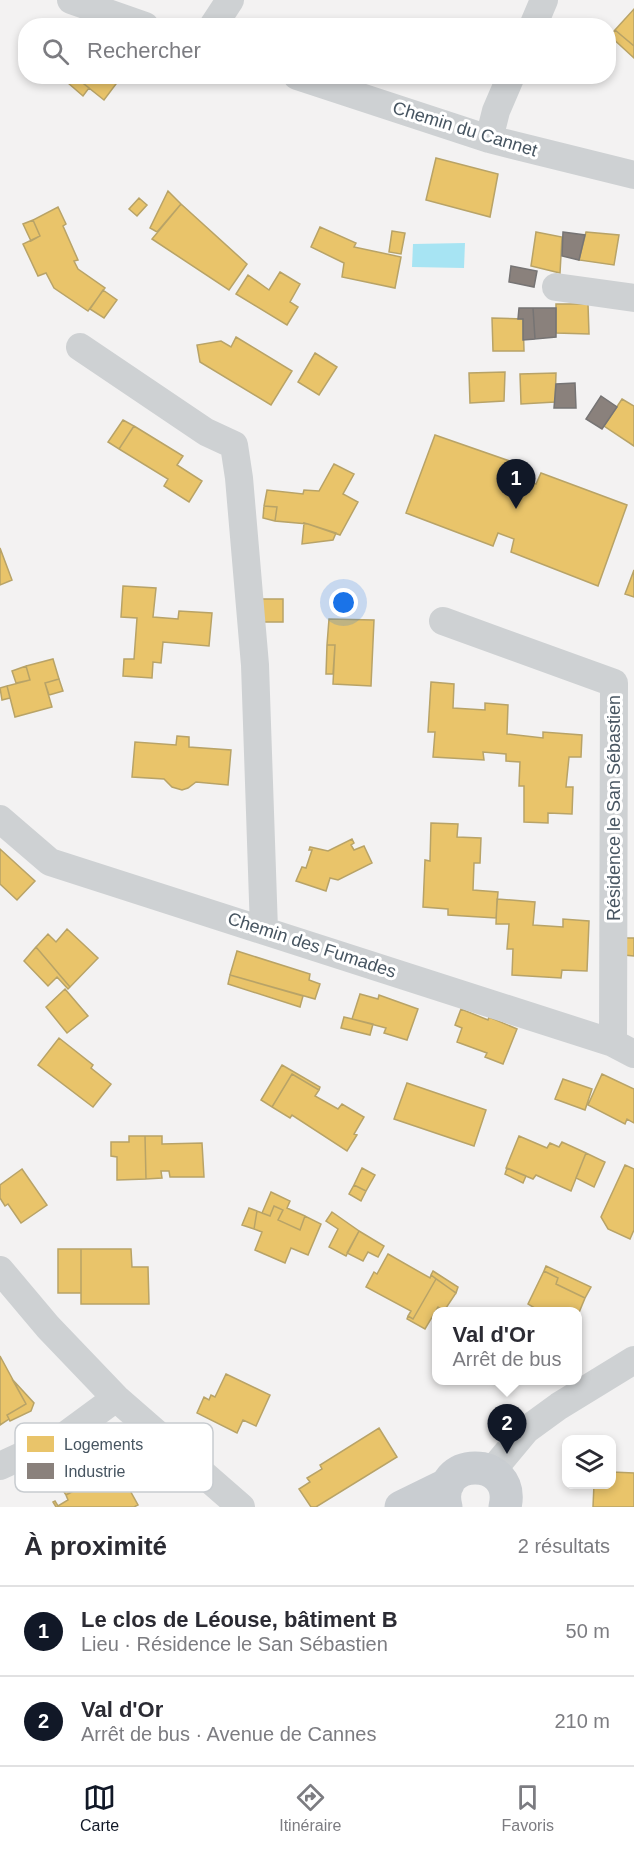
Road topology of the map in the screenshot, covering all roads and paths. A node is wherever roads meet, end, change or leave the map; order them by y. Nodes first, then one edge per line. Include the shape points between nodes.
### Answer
1 (71, 0) edge
2 (230, 0) edge
3 (544, 0) edge
4 (122, 18) edge
5 (218, 18) edge
6 (536, 18) edge
7 (321, 84) edge
8 (508, 84) edge
9 (489, 139) junction
10 (634, 175) edge
11 (556, 287) dead end
12 (634, 298) edge
13 (80, 347) dead end
14 (443, 621) dead end
15 (0, 819) edge
16 (264, 930) junction
17 (623, 1049) edge
18 (0, 1270) edge
19 (634, 1360) edge
20 (116, 1398) junction
21 (82, 1423) edge
22 (145, 1423) edge
23 (15, 1459) edge
24 (0, 1466) edge
25 (491, 1472) junction
26 (213, 1482) edge
27 (447, 1496) edge
28 (242, 1507) edge
29 (401, 1507) edge
30 (505, 1507) edge

1 - 4 street
2 - 5 street
3 - 6 street
7 - 9 street, Chemin du Cannet
8 - 9 street
9 - 10 street, Chemin du Cannet
11 - 12 street
13 - 16 street via 206,432 234,446 255,665
14 - 17 street, Résidence le San Sébastien via 614,683
15 - 16 street, Chemin des Fumades via 50,862
16 - 17 street, Chemin des Fumades
18 - 20 street
19 - 25 street via 526,1430
20 - 21 street
20 - 22 street
23 - 24 street
25 - 27 main road via 471,1467 462,1470 453,1476
25 - 30 main road via 503,1485
26 - 28 street
27 - 29 main road

